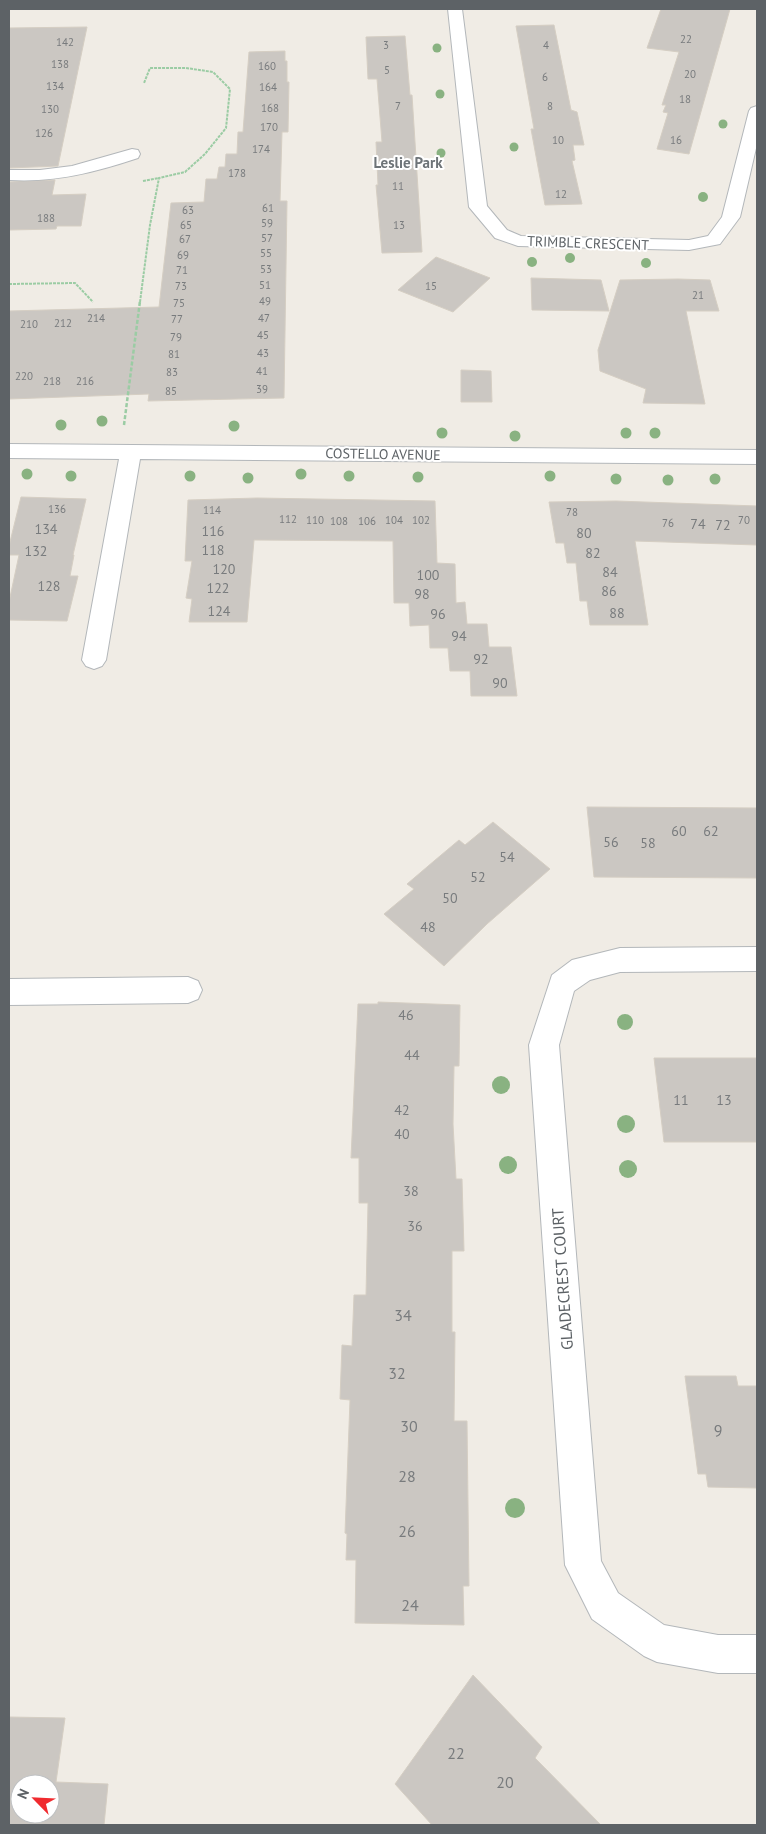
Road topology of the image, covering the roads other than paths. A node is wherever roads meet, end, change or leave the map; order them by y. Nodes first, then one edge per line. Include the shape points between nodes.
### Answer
1 (455, 9) edge
2 (757, 111) edge
3 (132, 154) dead end
4 (9, 176) edge
5 (9, 451) edge
6 (121, 452) junction
7 (757, 457) edge
8 (94, 660) dead end
9 (757, 960) edge
10 (188, 990) dead end
11 (9, 992) edge
12 (757, 1654) edge

1 - 2 street, TRIMBLE CRESCENT via 478,207 501,234 518,241 690,245 714,240 731,216
3 - 4 street via 92,168 29,177
5 - 6 street, COSTELLO AVENUE
6 - 7 street, COSTELLO AVENUE
6 - 8 street
9 - 12 street, GLADECREST COURT via 620,960 582,969 562,984 544,1045 583,1565 605,1606 657,1643 718,1654
10 - 11 street

